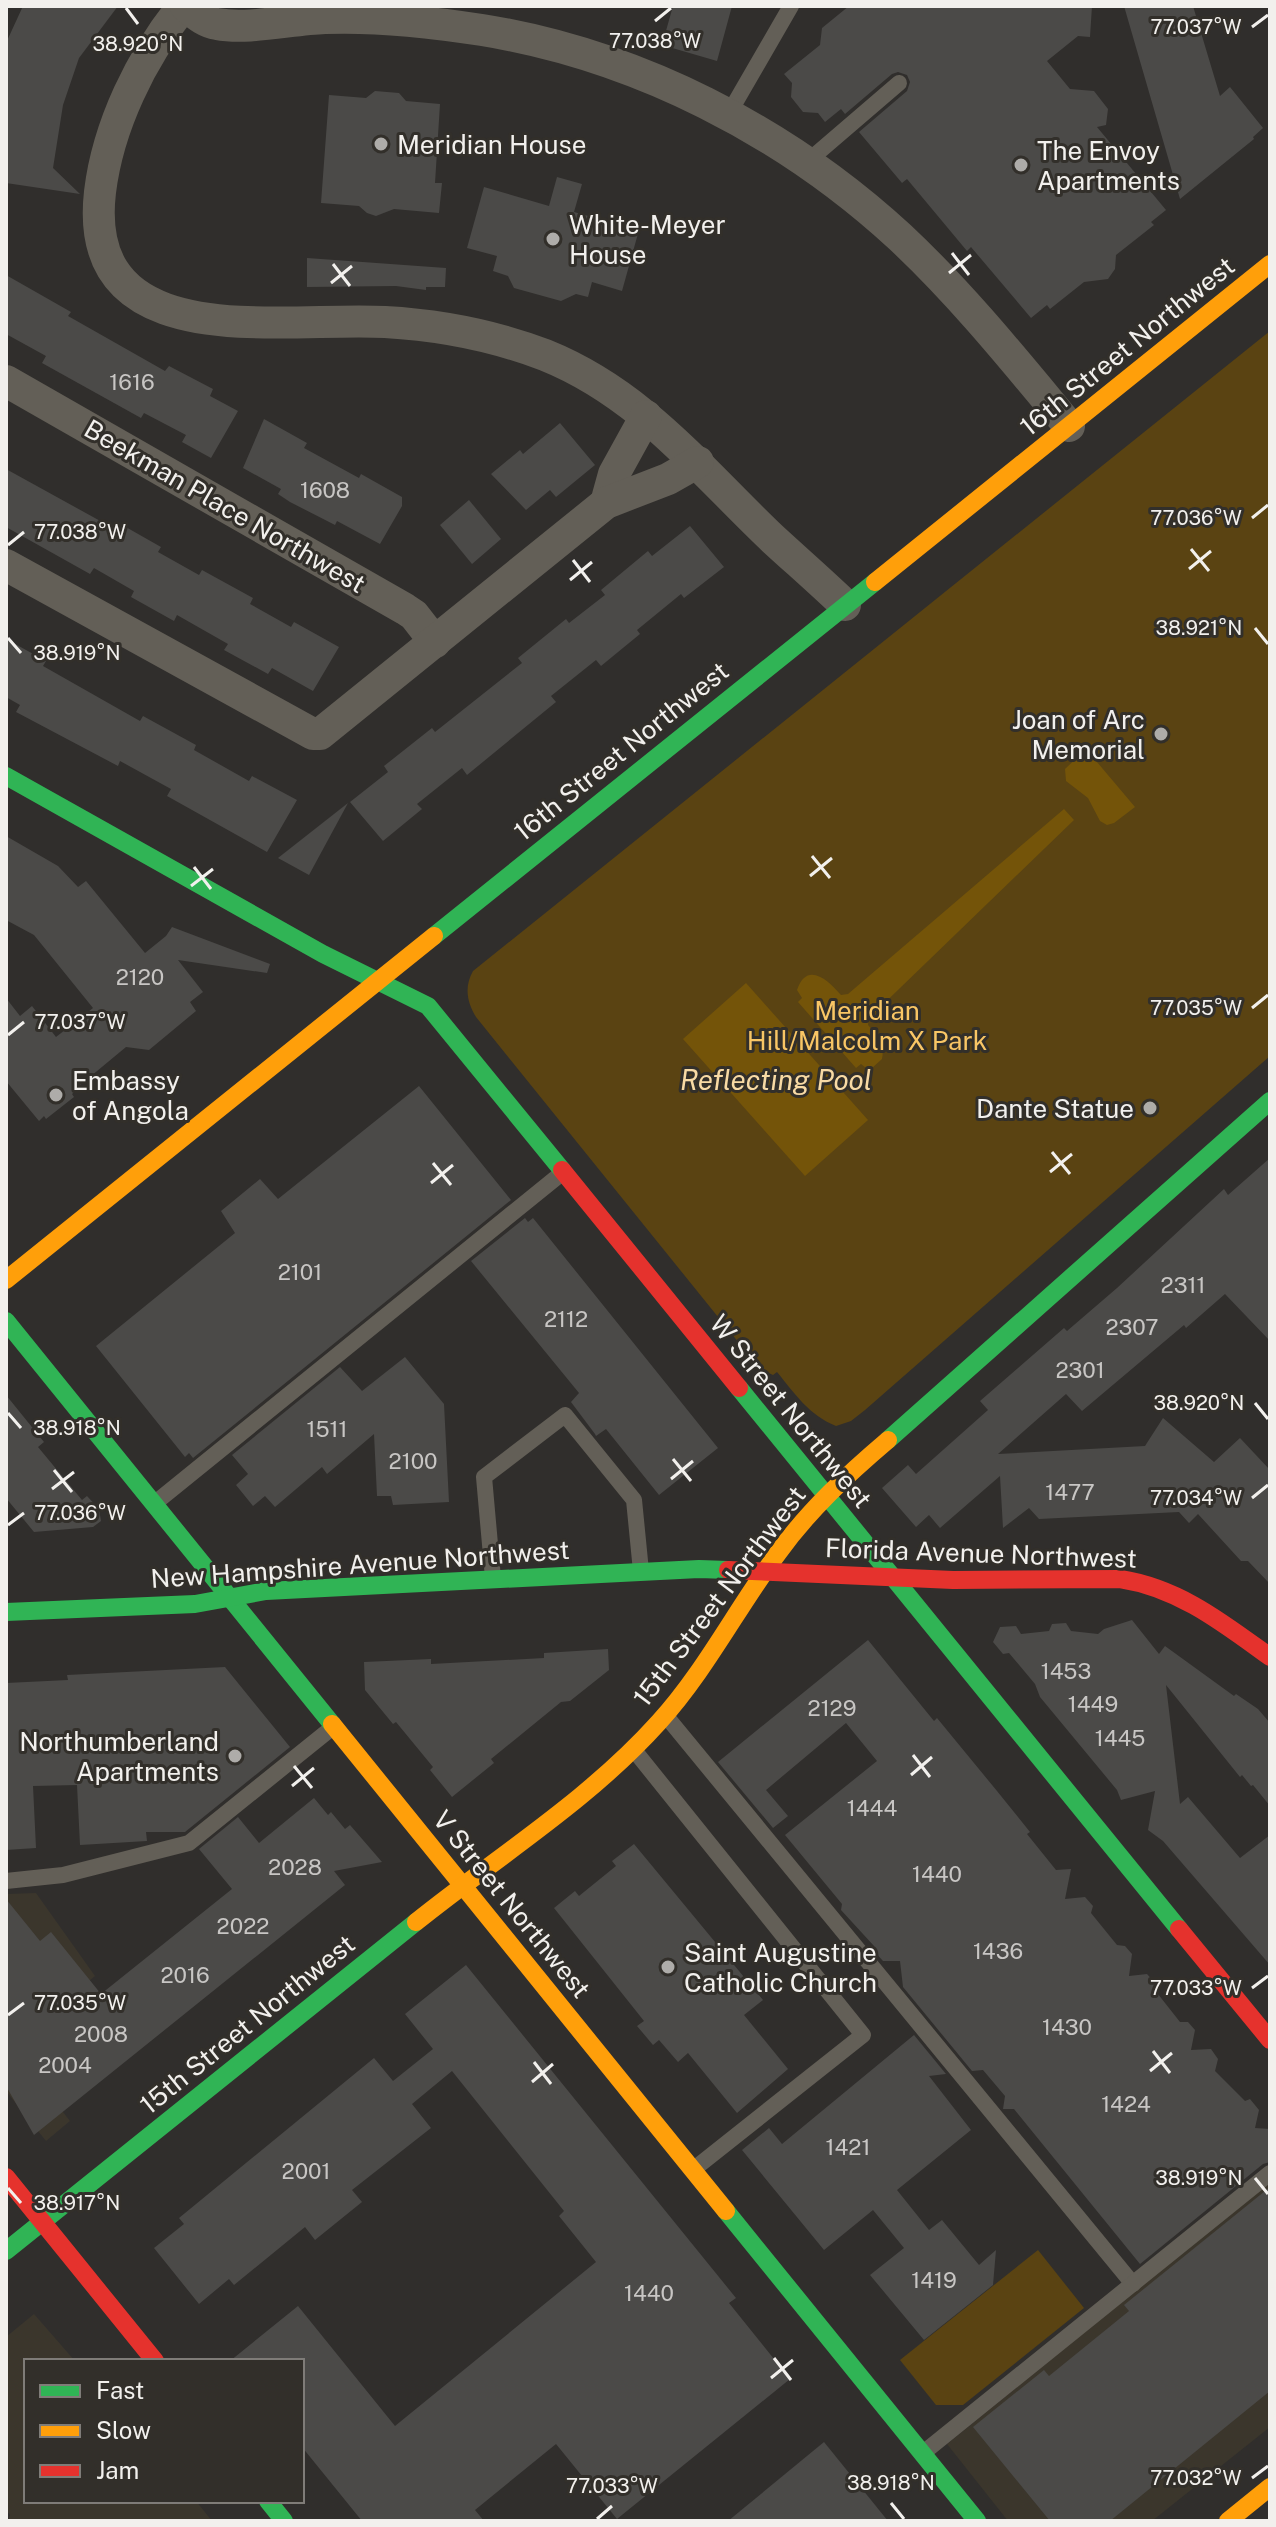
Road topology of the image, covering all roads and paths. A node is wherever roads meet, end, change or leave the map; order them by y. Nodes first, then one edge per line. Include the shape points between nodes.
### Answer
1 (184, 6) edge
2 (791, 6) edge
3 (899, 83) dead end
4 (728, 115) junction
5 (807, 162) junction
6 (1270, 264) edge
7 (6, 381) edge
8 (646, 416) junction
9 (1069, 426) junction
10 (698, 462) junction
11 (606, 503) junction
12 (6, 565) edge
13 (845, 605) junction
14 (435, 642) junction
15 (6, 776) edge
16 (379, 981) junction
17 (1270, 1101) edge
18 (563, 1172) junction
19 (6, 1280) edge
20 (6, 1321) edge
21 (827, 1496) junction
22 (155, 1504) junction
23 (641, 1571) junction
24 (766, 1571) junction
25 (894, 1577) junction
26 (494, 1579) junction
27 (230, 1598) junction
28 (6, 1612) edge
29 (1270, 1657) edge
30 (665, 1715) junction
31 (334, 1726) junction
32 (633, 1749) junction
33 (6, 1881) edge
34 (464, 1886) junction
35 (1270, 2040) edge
36 (693, 2170) junction
37 (1270, 2173) edge
38 (6, 2177) edge
39 (42, 2221) junction
40 (6, 2251) edge
41 (1133, 2284) junction
42 (153, 2359) edge
43 (922, 2453) junction
44 (1270, 2487) edge
45 (270, 2503) edge
46 (284, 2521) edge
47 (977, 2521) edge
48 (1228, 2521) edge

1 - 4 street via 206,22 233,26 357,18 516,36 617,65
1 - 8 street via 159,36 137,79 105,166 98,228 107,260 123,285 156,306 206,318 412,324 514,344 593,378
2 - 4 lane
3 - 5 lane
4 - 5 street
5 - 9 street via 922,259
6 - 9 street, 16th Street Northwest
7 - 14 street, Beekman Place Northwest via 405,609
8 - 10 street
8 - 11 street via 614,474
9 - 13 street, 16th Street Northwest
10 - 11 street
10 - 13 street
11 - 14 street
12 - 14 street via 313,734 320,734
13 - 16 street, 16th Street Northwest
15 - 16 street
16 - 18 street, W Street Northwest via 428,1006
16 - 19 street, 16th Street Northwest
17 - 21 street, 15th Street Northwest
18 - 21 street, W Street Northwest
18 - 22 lane
20 - 22 street, V Street Northwest
21 - 24 street, 15th Street Northwest
21 - 25 street, W Street Northwest
22 - 27 street, V Street Northwest
23 - 24 street, New Hampshire Avenue Northwest
23 - 26 street, New Hampshire Avenue Northwest
23 - 26 lane via 634,1500 565,1415 484,1477
24 - 25 street, Florida Avenue Northwest
24 - 30 street, 15th Street Northwest
25 - 29 street, Florida Avenue Northwest via 1147,1583 1181,1595
25 - 35 street, W Street Northwest
26 - 27 street, New Hampshire Avenue Northwest via 266,1591
27 - 28 street, New Hampshire Avenue Northwest
27 - 31 street, V Street Northwest
30 - 32 street, 15th Street Northwest
30 - 41 lane
31 - 33 lane via 189,1843 63,1875
31 - 34 street, V Street Northwest
32 - 34 street, 15th Street Northwest
32 - 36 lane via 863,2035
34 - 36 street, V Street Northwest
34 - 39 street, 15th Street Northwest
36 - 43 street, V Street Northwest
37 - 41 lane
38 - 39 street
39 - 40 street, 15th Street Northwest
39 - 42 street
41 - 43 lane
43 - 47 street, V Street Northwest
44 - 48 street
45 - 46 street

